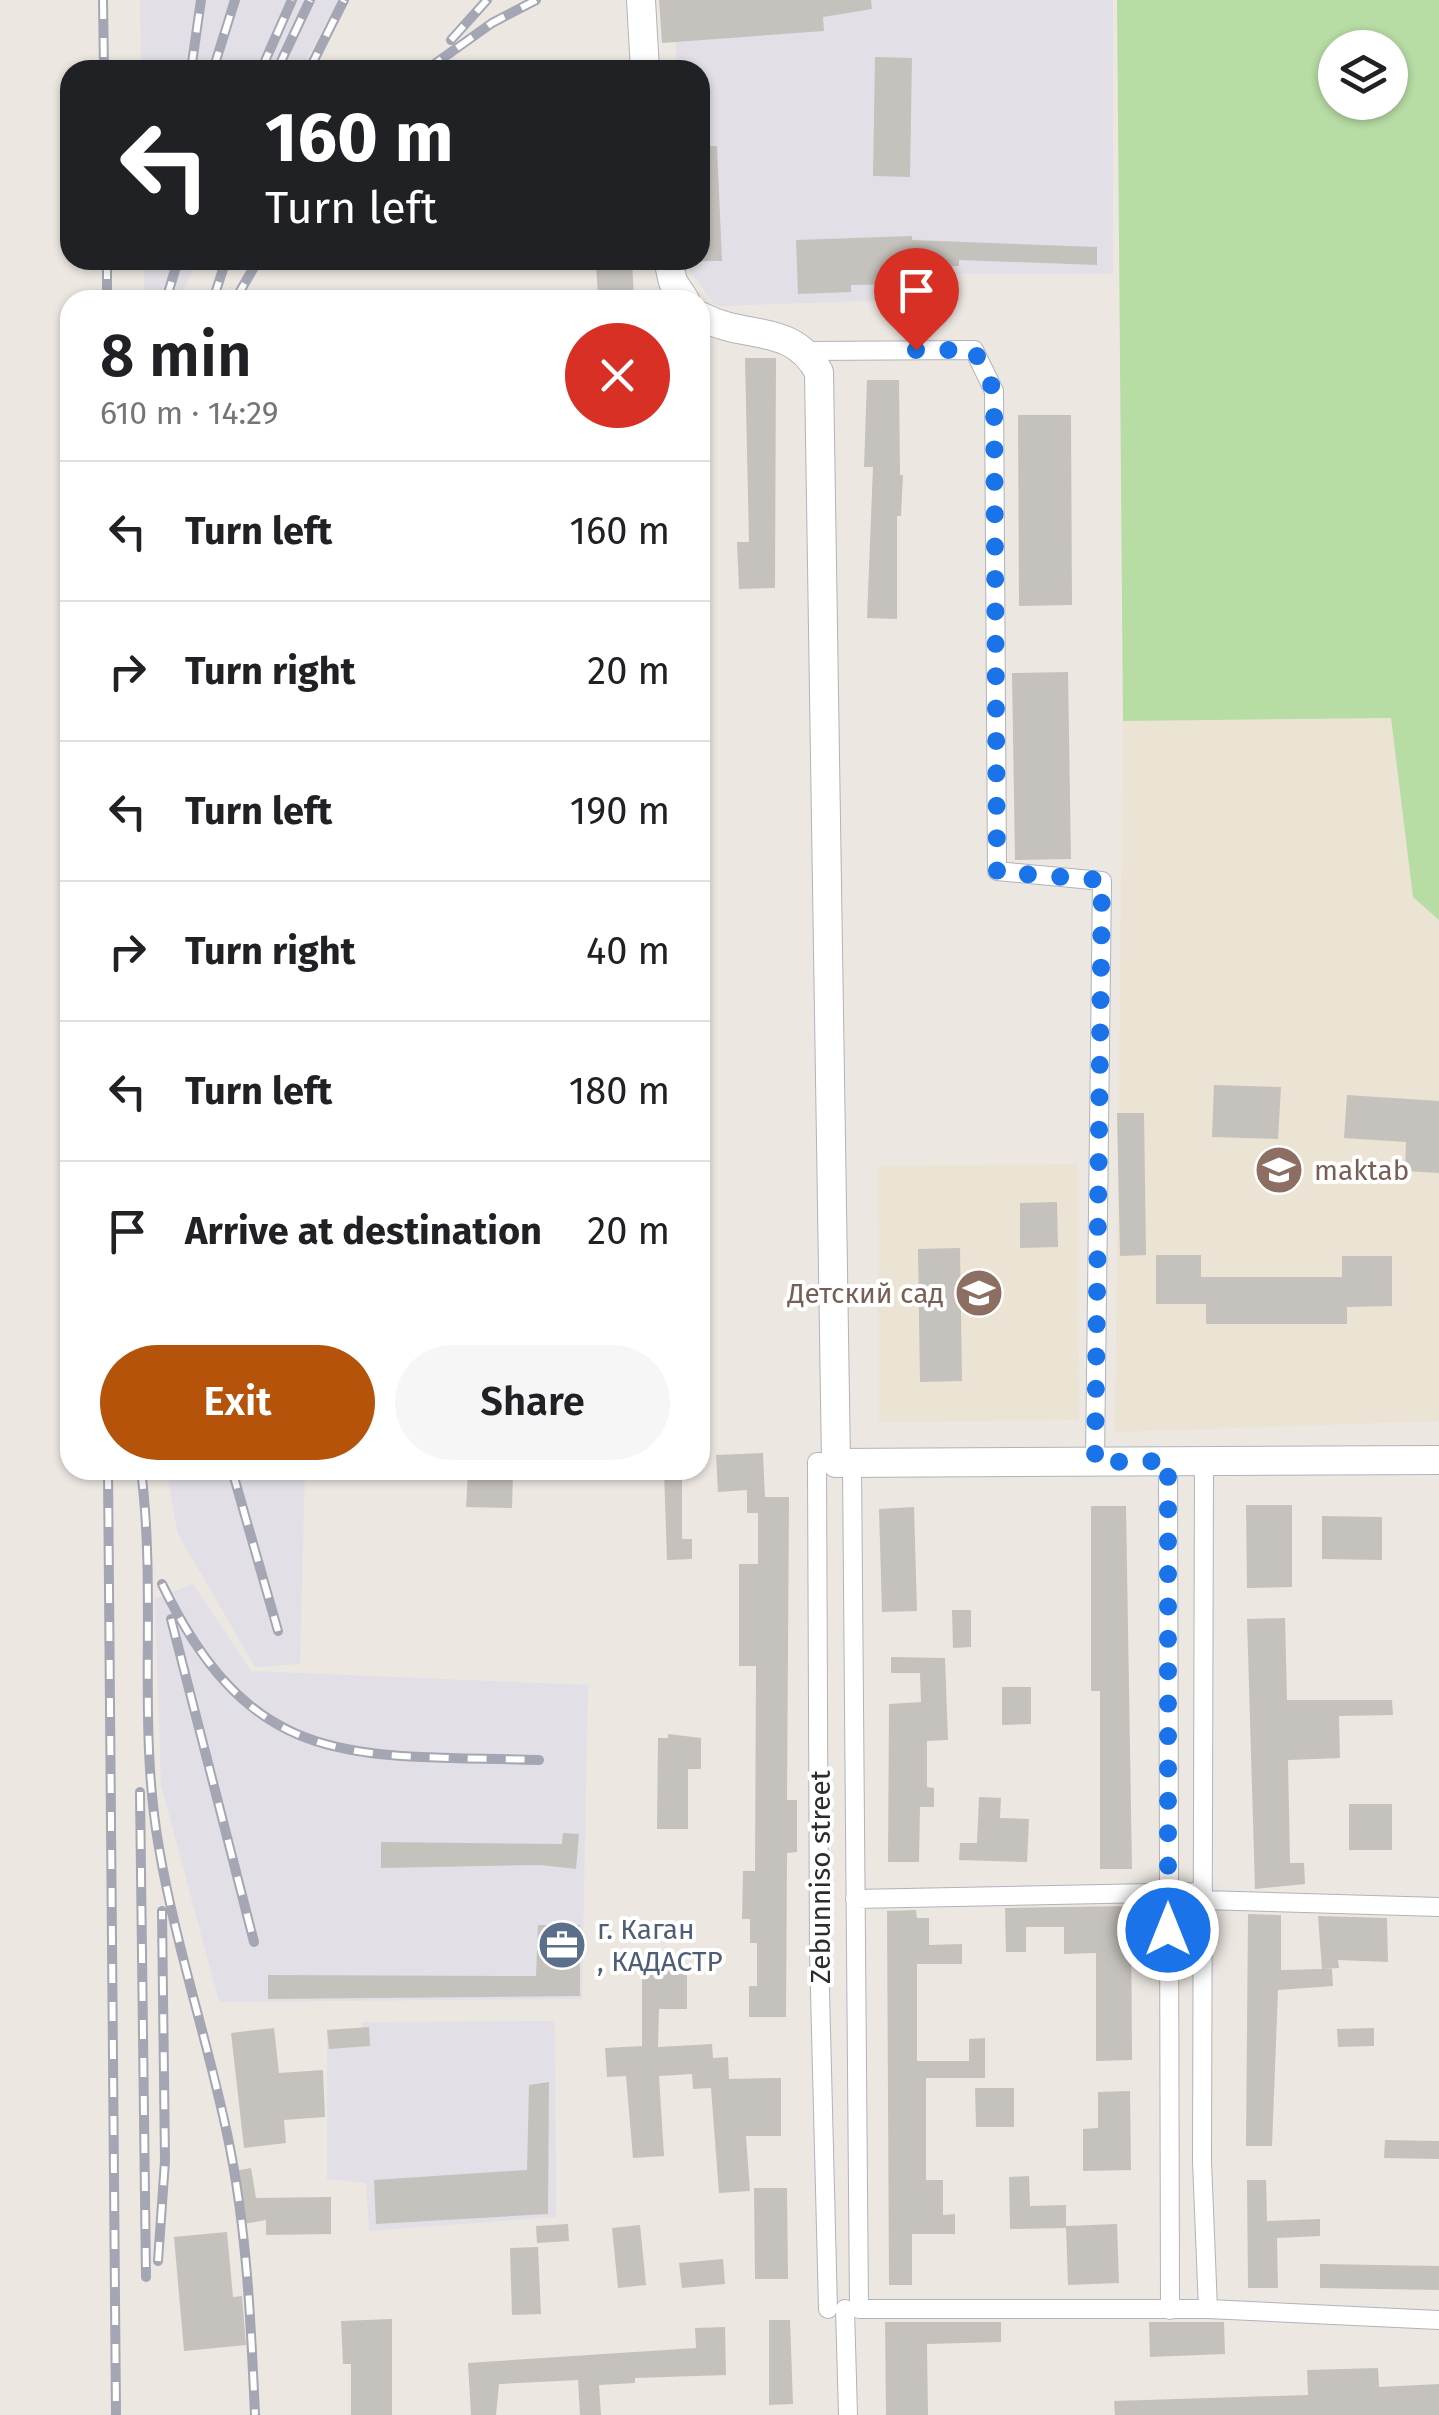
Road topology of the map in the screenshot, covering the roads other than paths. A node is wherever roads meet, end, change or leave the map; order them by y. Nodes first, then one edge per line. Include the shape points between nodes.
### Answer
1 (641, 0) edge
2 (644, 60) edge
3 (710, 321) edge
4 (806, 350) junction
5 (1439, 1460) edge
6 (1168, 1461) junction
7 (1095, 1462) junction
8 (1204, 1462) junction
9 (844, 1463) junction
10 (1168, 1891) junction
11 (1203, 1896) junction
12 (855, 1899) junction
13 (1439, 1907) edge
14 (1202, 2161) junction
15 (1170, 2162) junction
16 (844, 2309) junction
17 (1208, 2309) junction
18 (1170, 2310) junction
19 (1439, 2320) edge
20 (848, 2415) edge

1 - 2 street
3 - 4 street
4 - 7 street via 974,350 994,391 997,872 1102,880
4 - 9 street via 818,372
5 - 8 street
6 - 7 street
6 - 8 street
6 - 10 street
7 - 9 street
8 - 11 street
9 - 12 street, Zebunniso street
9 - 16 street, Zebunniso street via 818,1462 819,1951
10 - 11 street
10 - 12 street
10 - 15 street
11 - 13 street
11 - 14 street
12 - 16 street, Zebunniso street
14 - 15 street via 1186,2174
14 - 17 street
15 - 18 street
16 - 18 street
16 - 20 street, Zebunniso street
17 - 18 street
17 - 19 street

